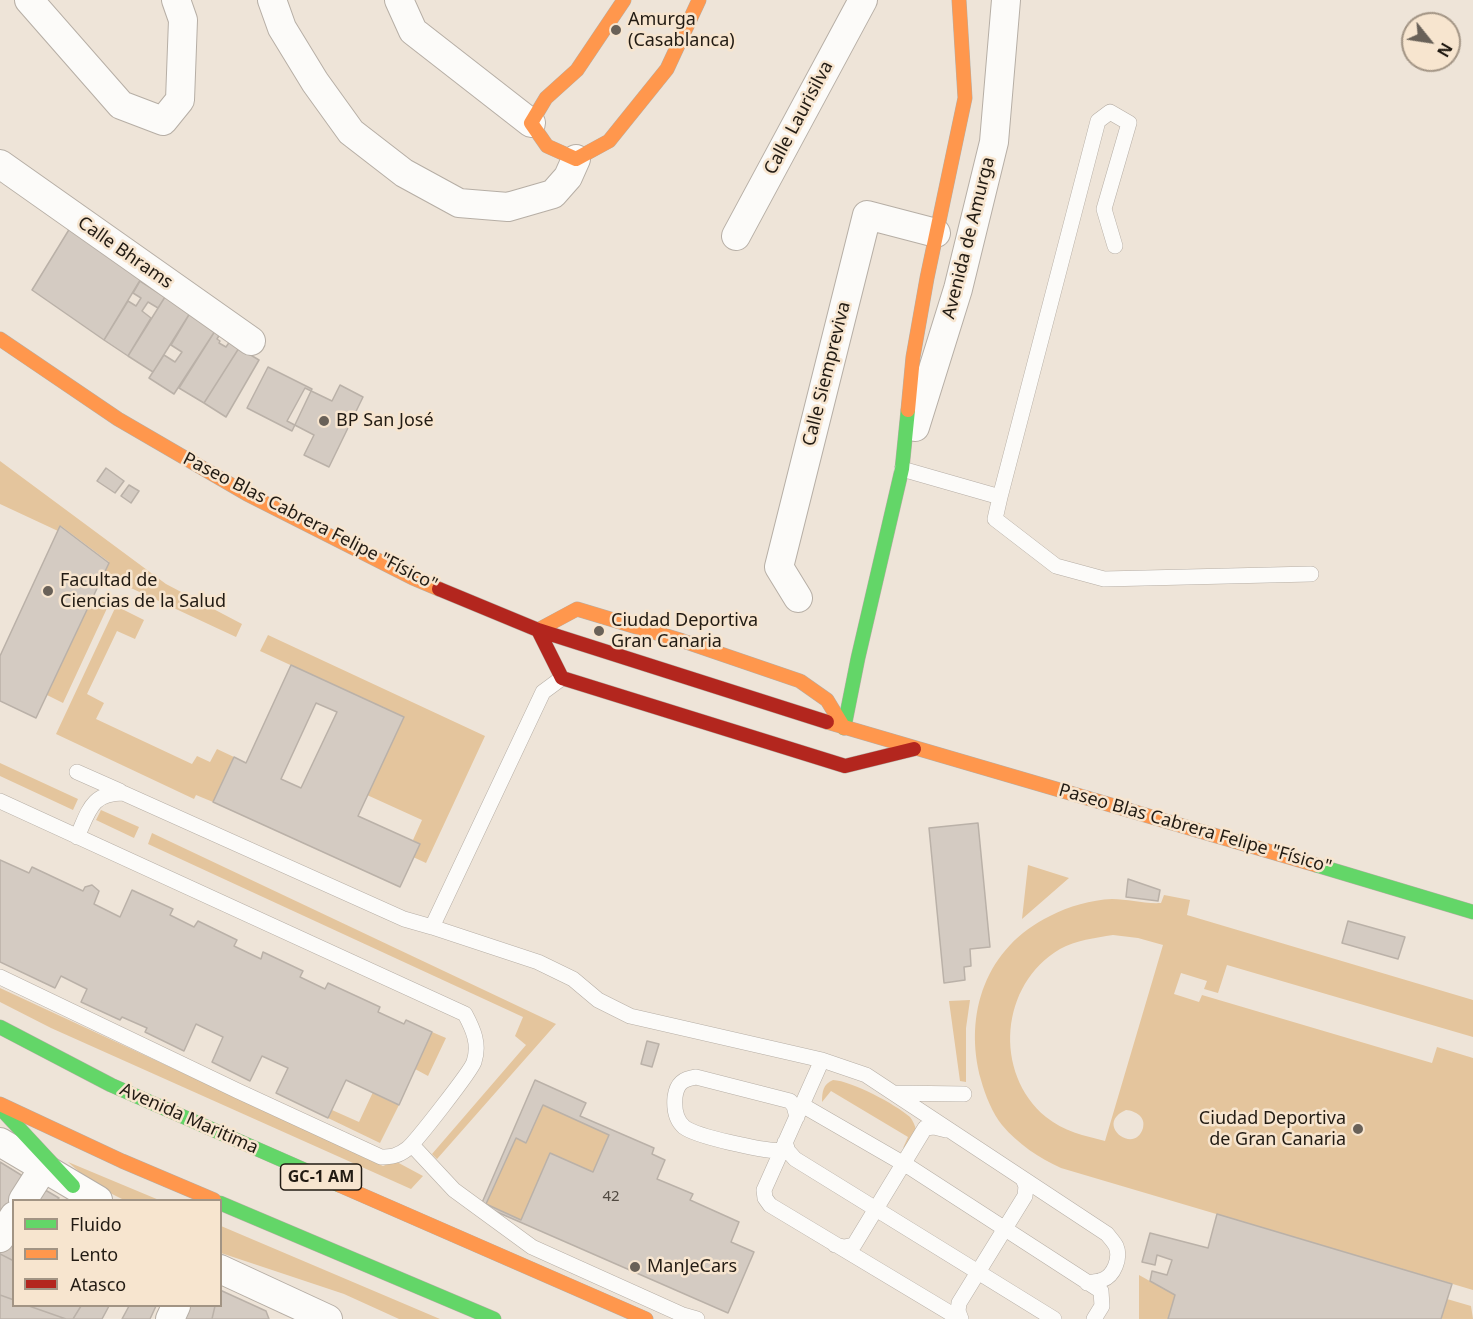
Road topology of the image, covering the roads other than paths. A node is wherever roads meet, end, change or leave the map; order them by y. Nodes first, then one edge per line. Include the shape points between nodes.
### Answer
1 (29, 0) edge
2 (176, 0) edge
3 (272, 0) edge
4 (399, 0) edge
5 (624, 0) edge
6 (699, 0) edge
7 (863, 0) edge
8 (959, 0) edge
9 (1006, 0) edge
10 (531, 123) junction
11 (576, 159) junction
12 (0, 164) edge
13 (936, 233) junction
14 (736, 236) dead end
15 (1115, 246) dead end
16 (927, 278) junction
17 (958, 289) junction
18 (0, 339) edge
19 (251, 342) dead end
20 (902, 469) junction
21 (1000, 497) junction
22 (1311, 574) dead end
23 (798, 598) dead end
24 (538, 630) junction
25 (858, 658) junction
26 (840, 673) dead end
27 (562, 678) junction
28 (800, 681) junction
29 (821, 681) dead end
30 (543, 692) junction
31 (844, 728) junction
32 (825, 735) dead end
33 (807, 742) dead end
34 (916, 748) junction
35 (788, 749) junction
36 (77, 771) dead end
37 (123, 793) junction
38 (0, 801) edge
39 (77, 837) junction
40 (1473, 912) edge
41 (432, 927) junction
42 (0, 977) edge
43 (0, 1027) edge
44 (822, 1060) junction
45 (894, 1093) junction
46 (964, 1094) dead end
47 (0, 1106) edge
48 (796, 1107) junction
49 (818, 1113) junction
50 (951, 1131) junction
51 (0, 1142) edge
52 (412, 1145) junction
53 (784, 1145) junction
54 (903, 1165) junction
55 (44, 1167) junction
56 (1023, 1179) junction
57 (73, 1186) junction
58 (24, 1199) edge
59 (96, 1199) edge
60 (212, 1199) edge
61 (222, 1204) edge
62 (876, 1209) junction
63 (12, 1219) edge
64 (1005, 1229) junction
65 (0, 1238) edge
66 (835, 1245) junction
67 (572, 1266) junction
68 (532, 1269) junction
69 (222, 1270) edge
70 (978, 1272) junction
71 (1087, 1283) junction
72 (290, 1310) edge
73 (328, 1319) edge
74 (494, 1319) edge
75 (646, 1319) edge
76 (697, 1319) edge
77 (960, 1319) edge
78 (1054, 1319) edge
79 (1094, 1319) edge

1 - 2 street via 121,105 164,121 180,100 183,20
3 - 11 street via 282,28 351,132 404,173 459,203 508,207 553,194 568,177
4 - 10 street via 413,30
5 - 10 main road via 577,70 546,98
6 - 11 main road via 667,69 609,141
7 - 14 street, Calle Laurisilva
8 - 13 main road, Avenida de Amurga via 965,98
9 - 17 street, Avenida de Amurga via 994,142
10 - 11 main road via 547,146
12 - 19 street, Calle Bhrams
13 - 16 main road, Avenida de Amurga
13 - 23 street, Calle Siempreviva via 867,215 779,567
15 - 21 lane via 1104,209 1129,123 1110,112 1098,121
16 - 17 lane via 939,296
16 - 20 main road, Avenida de Amurga via 913,357
17 - 20 street, Avenida de Amurga
18 - 24 main road, Paseo Blas Cabrera Felipe "Físico" via 118,418 248,494 414,578
20 - 21 lane
20 - 25 main road, Avenida de Amurga
21 - 22 lane via 995,519 1056,566 1104,579
24 - 27 main road
24 - 28 main road via 577,609
24 - 30 lane
24 - 31 main road, Paseo Blas Cabrera Felipe "Físico"
25 - 26 main road
25 - 31 main road, Avenida de Amurga
27 - 30 lane
27 - 35 main road
28 - 29 main road
28 - 31 main road via 827,700
30 - 41 lane
31 - 32 main road
31 - 34 main road, Paseo Blas Cabrera Felipe "Físico"
33 - 35 main road
34 - 35 main road via 845,766
34 - 40 main road, Paseo Blas Cabrera Felipe "Físico"
36 - 37 lane
37 - 39 lane via 100,796
37 - 41 lane via 404,919
38 - 39 lane
39 - 52 lane via 465,1014 477,1045 474,1063
41 - 44 lane via 538,962 573,979 598,1000 630,1016
42 - 52 lane via 381,1157 394,1156
43 - 68 main road, Avenida Maritima / GC-1 AM via 111,1085
44 - 45 lane via 866,1075
44 - 48 lane
44 - 49 lane via 814,1089
45 - 46 lane
45 - 50 lane
47 - 57 main road
47 - 60 main road
48 - 49 lane
48 - 53 lane
48 - 53 lane via 696,1077 685,1079 675,1097 678,1121 698,1134 778,1151
49 - 54 lane
50 - 54 lane via 926,1128
50 - 56 lane
51 - 55 street
52 - 67 lane via 474,1206 532,1248
53 - 62 lane via 795,1159
53 - 66 lane via 764,1190 765,1198 770,1205
54 - 62 lane
54 - 64 lane
55 - 57 street
55 - 58 street
56 - 64 lane via 1025,1196
56 - 71 lane via 1107,1234 1116,1246 1116,1266 1109,1276
57 - 59 street
61 - 74 main road
62 - 66 lane via 855,1245
62 - 70 lane
63 - 65 street
64 - 70 lane
64 - 71 lane
66 - 77 lane
67 - 68 lane
67 - 76 lane
68 - 75 main road, Avenida Maritima / GC-1 AM
69 - 72 street
70 - 77 lane via 959,1304
70 - 78 lane
71 - 79 lane via 1101,1291 1103,1299
72 - 73 street

